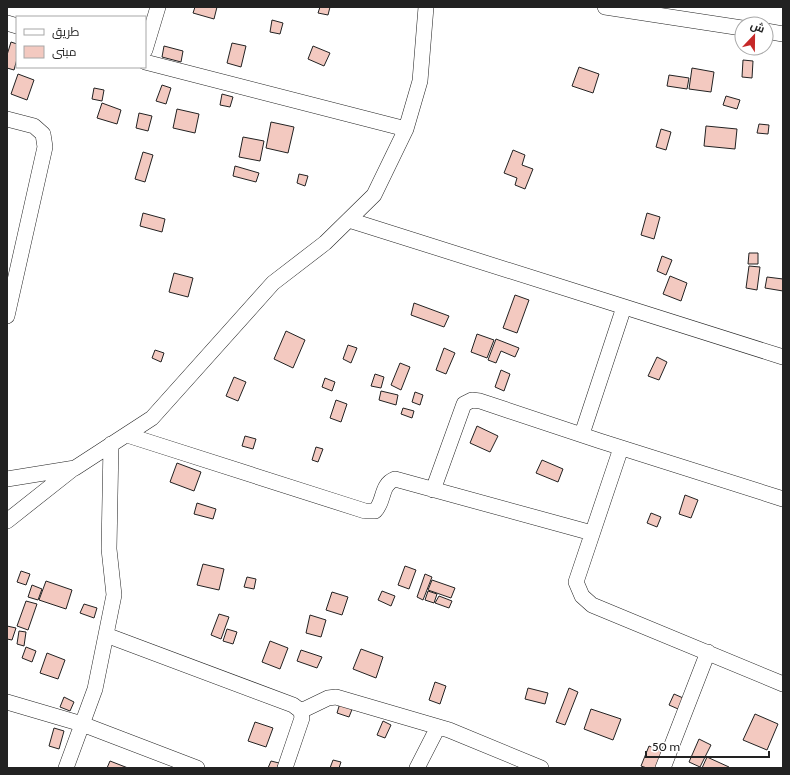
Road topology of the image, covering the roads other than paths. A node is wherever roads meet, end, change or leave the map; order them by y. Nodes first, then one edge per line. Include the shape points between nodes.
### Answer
1 (158, 7) edge
2 (426, 7) edge
3 (605, 7) edge
4 (734, 27) edge
5 (146, 47) edge
6 (146, 62) edge
7 (7, 118) edge
8 (406, 129) junction
9 (349, 220) junction
10 (624, 307) junction
11 (7, 316) edge
12 (783, 357) edge
13 (582, 434) junction
14 (127, 435) junction
15 (111, 444) junction
16 (621, 448) junction
17 (75, 468) junction
18 (7, 479) edge
19 (433, 490) junction
20 (783, 499) edge
21 (7, 521) edge
22 (592, 534) junction
23 (106, 635) junction
24 (708, 652) junction
25 (783, 684) edge
26 (7, 702) edge
27 (301, 711) junction
28 (82, 724) junction
29 (438, 727) junction
30 (66, 768) edge
31 (197, 768) edge
32 (285, 768) edge
33 (417, 768) edge
34 (541, 768) edge
35 (663, 768) edge

1 - 5 street
2 - 8 street via 420,81
3 - 4 street
6 - 8 street
7 - 11 street via 34,126 43,134 45,147
8 - 9 street via 374,195
9 - 10 street
9 - 14 street via 325,243 273,283 152,418
10 - 12 street
10 - 13 street
13 - 16 street
13 - 19 street via 472,400 464,404
14 - 15 street
14 - 19 street via 365,511 375,511 379,507 385,487 395,479
15 - 17 street
15 - 23 street via 110,549 114,595
16 - 20 street
16 - 22 street
17 - 18 street
17 - 21 street
19 - 22 street
22 - 24 street via 576,582 582,596 592,605
23 - 27 street via 293,705
23 - 28 street via 95,689
24 - 25 street
24 - 35 street
26 - 28 street
27 - 29 street via 328,698 336,697
27 - 32 street via 302,718
28 - 30 street
28 - 31 street
29 - 33 street
29 - 34 street

